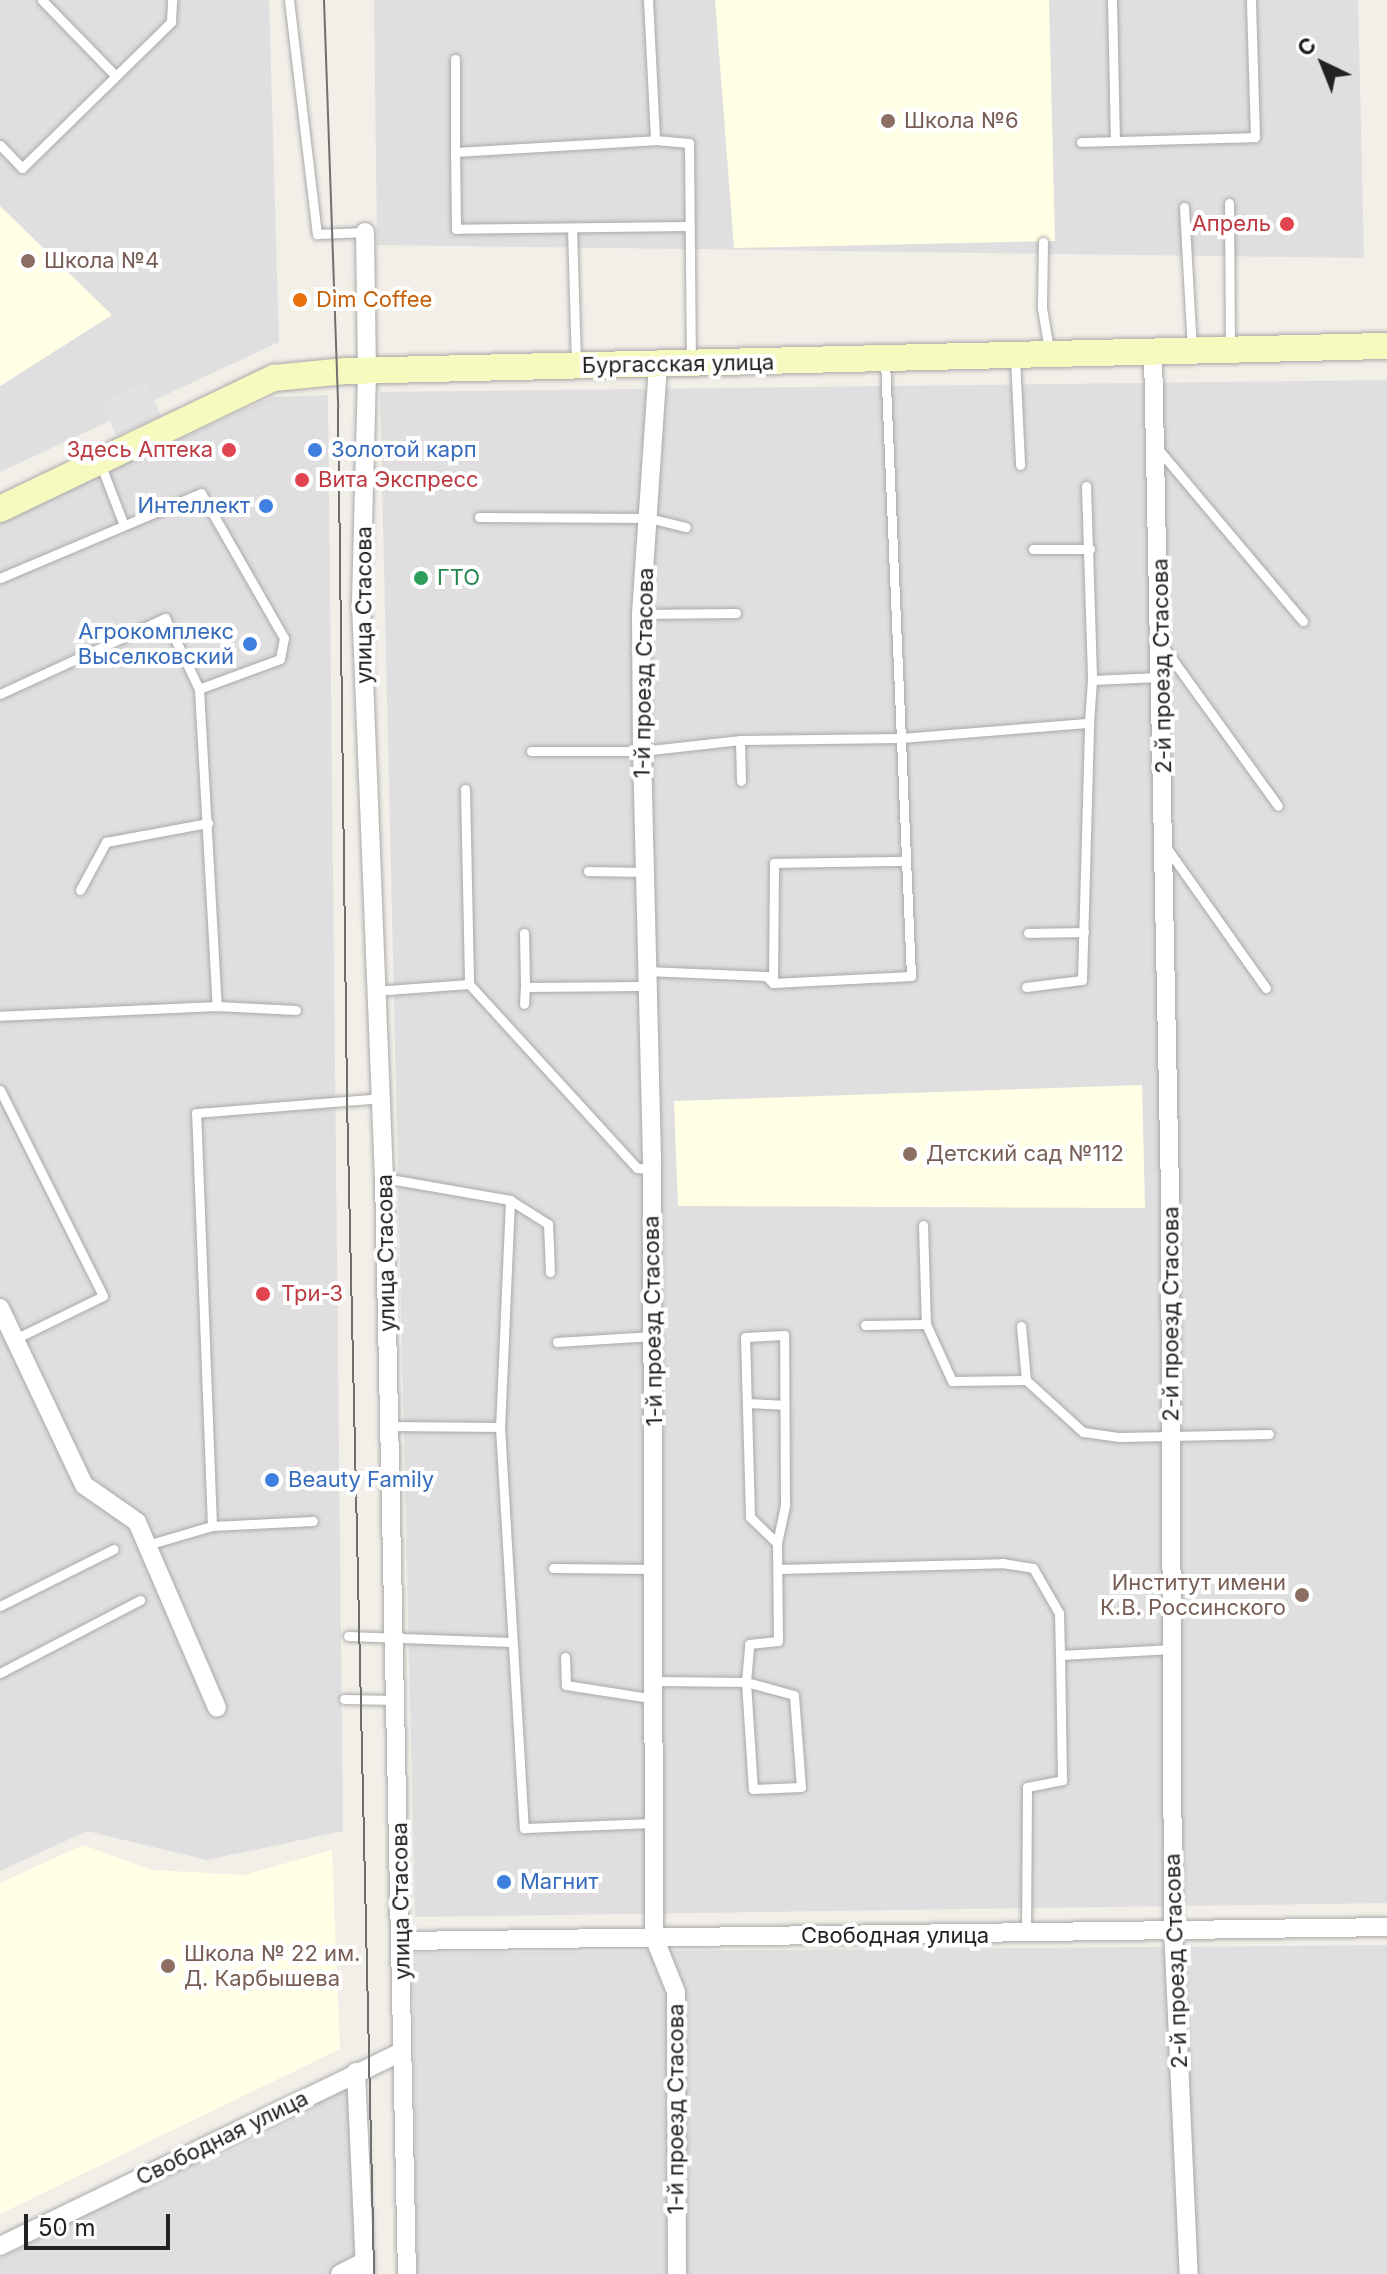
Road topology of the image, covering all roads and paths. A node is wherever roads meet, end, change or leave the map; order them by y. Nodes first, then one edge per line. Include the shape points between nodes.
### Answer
1 (42, 0) edge
2 (172, 0) edge
3 (289, 0) edge
4 (648, 0) edge
5 (1112, 0) edge
6 (1251, 0) edge
7 (455, 59) dead end
8 (115, 75) junction
9 (655, 140) junction
10 (1115, 141) junction
11 (1081, 142) dead end
12 (0, 145) edge
13 (455, 152) junction
14 (1229, 203) dead end
15 (1184, 207) dead end
16 (689, 226) junction
17 (572, 228) junction
18 (365, 232) joint
19 (1043, 242) dead end
20 (1387, 346) edge
21 (1230, 351) junction
22 (1153, 353) junction
23 (1192, 353) junction
24 (1015, 357) junction
25 (1050, 357) junction
26 (885, 360) junction
27 (576, 365) junction
28 (658, 365) junction
29 (691, 365) junction
30 (367, 373) junction
31 (1156, 446) junction
32 (99, 460) junction
33 (1020, 465) dead end
34 (1086, 486) dead end
35 (0, 509) edge
36 (479, 517) dead end
37 (649, 518) junction
38 (123, 523) junction
39 (686, 527) dead end
40 (1033, 549) dead end
41 (1090, 549) junction
42 (0, 578) edge
43 (736, 613) dead end
44 (641, 614) junction
45 (1303, 621) dead end
46 (1162, 645) junction
47 (1163, 677) junction
48 (1092, 680) junction
49 (199, 689) junction
50 (0, 694) edge
51 (1089, 723) junction
52 (901, 738) junction
53 (740, 740) junction
54 (531, 751) dead end
55 (642, 751) junction
56 (741, 781) dead end
57 (465, 789) dead end
58 (1278, 806) dead end
59 (208, 823) junction
60 (1166, 847) junction
61 (906, 861) junction
62 (588, 871) dead end
63 (644, 872) junction
64 (80, 890) dead end
65 (1084, 932) junction
66 (524, 933) dead end
67 (1028, 933) dead end
68 (646, 979) junction
69 (773, 983) junction
70 (469, 984) junction
71 (525, 987) junction
72 (1026, 987) dead end
73 (1266, 988) dead end
74 (374, 991) junction
75 (524, 1004) dead end
76 (217, 1006) junction
77 (296, 1010) dead end
78 (0, 1016) edge
79 (0, 1090) edge
80 (381, 1098) junction
81 (652, 1169) junction
82 (384, 1178) junction
83 (510, 1200) junction
84 (923, 1225) dead end
85 (550, 1272) dead end
86 (0, 1308) edge
87 (926, 1324) junction
88 (865, 1325) dead end
89 (1021, 1326) dead end
90 (652, 1336) junction
91 (15, 1339) junction
92 (557, 1342) dead end
93 (1026, 1380) junction
94 (747, 1403) junction
95 (782, 1405) junction
96 (390, 1426) junction
97 (500, 1427) junction
98 (1269, 1434) dead end
99 (1172, 1437) junction
100 (313, 1521) dead end
101 (212, 1526) junction
102 (777, 1543) junction
103 (147, 1545) junction
104 (114, 1549) dead end
105 (553, 1568) dead end
106 (655, 1569) junction
107 (778, 1569) junction
108 (140, 1600) dead end
109 (0, 1606) edge
110 (348, 1636) dead end
111 (397, 1641) junction
112 (511, 1642) junction
113 (1173, 1649) junction
114 (1060, 1655) junction
115 (565, 1657) dead end
116 (0, 1673) edge
117 (746, 1682) junction
118 (656, 1690) junction
119 (344, 1699) dead end
120 (398, 1699) junction
121 (217, 1708) dead end
122 (654, 1823) junction
123 (1387, 1927) edge
124 (1173, 1928) junction
125 (1026, 1935) junction
126 (654, 1937) junction
127 (402, 1941) junction
128 (402, 2052) junction
129 (356, 2072) junction
130 (0, 2246) edge
131 (365, 2268) edge
132 (340, 2274) edge
133 (407, 2274) edge
134 (677, 2274) edge
135 (1189, 2274) edge

1 - 8 lane
2 - 8 lane via 171,22
3 - 18 lane via 317,234
4 - 9 lane
5 - 10 lane
6 - 10 lane via 1255,137
7 - 13 lane
8 - 12 lane via 22,168
9 - 13 lane
9 - 16 lane via 689,143
10 - 11 lane
13 - 17 lane via 456,229
14 - 21 lane
15 - 23 lane
16 - 17 lane
16 - 29 lane
17 - 27 lane
18 - 30 street, улица Стасова
19 - 25 lane via 1042,308
20 - 21 street, Бургасская улица
21 - 23 street, Бургасская улица
22 - 23 street, Бургасская улица
22 - 25 street, Бургасская улица
22 - 31 street, 2-й проезд Стасова
24 - 25 street, Бургасская улица
24 - 26 street, Бургасская улица
24 - 33 lane
26 - 29 street, Бургасская улица
26 - 52 lane
27 - 28 street, Бургасская улица
27 - 30 street, Бургасская улица
28 - 29 street, Бургасская улица
28 - 37 street, 1-й проезд Стасова
30 - 32 street, Бургасская улица via 274,378
30 - 74 street, улица Стасова via 361,603
31 - 45 lane
31 - 46 street, 2-й проезд Стасова
32 - 35 street, Бургасская улица
32 - 38 lane
34 - 41 lane
36 - 37 lane
37 - 39 lane
37 - 44 street, 1-й проезд Стасова
38 - 42 lane
38 - 49 lane via 201,493 284,638 280,659
40 - 41 lane
41 - 48 lane
43 - 44 lane
44 - 55 street, 1-й проезд Стасова
46 - 47 street, 2-й проезд Стасова
46 - 58 lane
47 - 48 lane
47 - 60 street, 2-й проезд Стасова
48 - 51 lane
49 - 50 lane via 165,618
49 - 59 lane
51 - 52 lane
51 - 65 lane
52 - 53 lane
52 - 61 lane
53 - 55 lane
53 - 56 lane
54 - 55 lane
55 - 63 street, 1-й проезд Стасова
57 - 70 lane
59 - 64 lane via 106,842
59 - 76 lane
60 - 73 lane
60 - 99 street, 2-й проезд Стасова
61 - 69 lane via 774,863
61 - 69 lane via 911,976
62 - 63 lane
63 - 68 street, 1-й проезд Стасова
65 - 67 lane
65 - 72 lane via 1082,980
66 - 71 lane
68 - 69 lane via 766,976
68 - 71 lane
68 - 81 street, 1-й проезд Стасова
70 - 74 lane
70 - 81 lane via 637,1168
71 - 75 lane
74 - 80 street, улица Стасова
76 - 77 lane
76 - 78 lane
79 - 91 lane via 103,1296
80 - 82 street, улица Стасова
80 - 101 lane via 196,1113
81 - 90 street, 1-й проезд Стасова
82 - 83 lane
82 - 96 street, улица Стасова
83 - 85 lane via 548,1224
83 - 97 lane
84 - 87 lane
86 - 91 street
87 - 88 lane
87 - 93 lane via 952,1381
89 - 93 lane
90 - 92 lane
90 - 106 street, 1-й проезд Стасова
91 - 103 street via 84,1485 137,1522
93 - 99 lane via 1083,1432
94 - 95 lane
94 - 95 lane via 745,1337 784,1335
94 - 102 lane via 750,1517
95 - 102 lane via 785,1504
96 - 97 lane
96 - 111 street, улица Стасова
97 - 112 lane
98 - 99 lane
99 - 113 street, 2-й проезд Стасова
100 - 101 lane
101 - 103 lane
102 - 107 lane
103 - 121 street
104 - 109 lane
105 - 106 lane
106 - 118 street, 1-й проезд Стасова
107 - 114 lane via 1002,1563 1033,1568 1059,1613
107 - 117 lane via 778,1641 749,1644
108 - 116 lane
110 - 111 lane
111 - 112 lane
111 - 120 street, улица Стасова
112 - 122 lane via 524,1828
113 - 114 lane
113 - 124 street, 2-й проезд Стасова
114 - 125 lane via 1062,1780 1027,1787
115 - 118 lane via 566,1685
117 - 117 lane via 753,1789 801,1787 794,1695
117 - 118 lane
118 - 122 street, 1-й проезд Стасова
119 - 120 lane
120 - 127 street, улица Стасова
122 - 126 street, 1-й проезд Стасова
123 - 124 street, Свободная улица
124 - 125 street, Свободная улица
124 - 135 street, 2-й проезд Стасова
125 - 126 street, Свободная улица
126 - 127 street, Свободная улица
126 - 134 street, 1-й проезд Стасова via 676,1992
127 - 128 street, улица Стасова
128 - 129 street, Свободная улица
128 - 133 street, улица Стасова
129 - 130 street, Свободная улица
129 - 131 street
131 - 132 street

